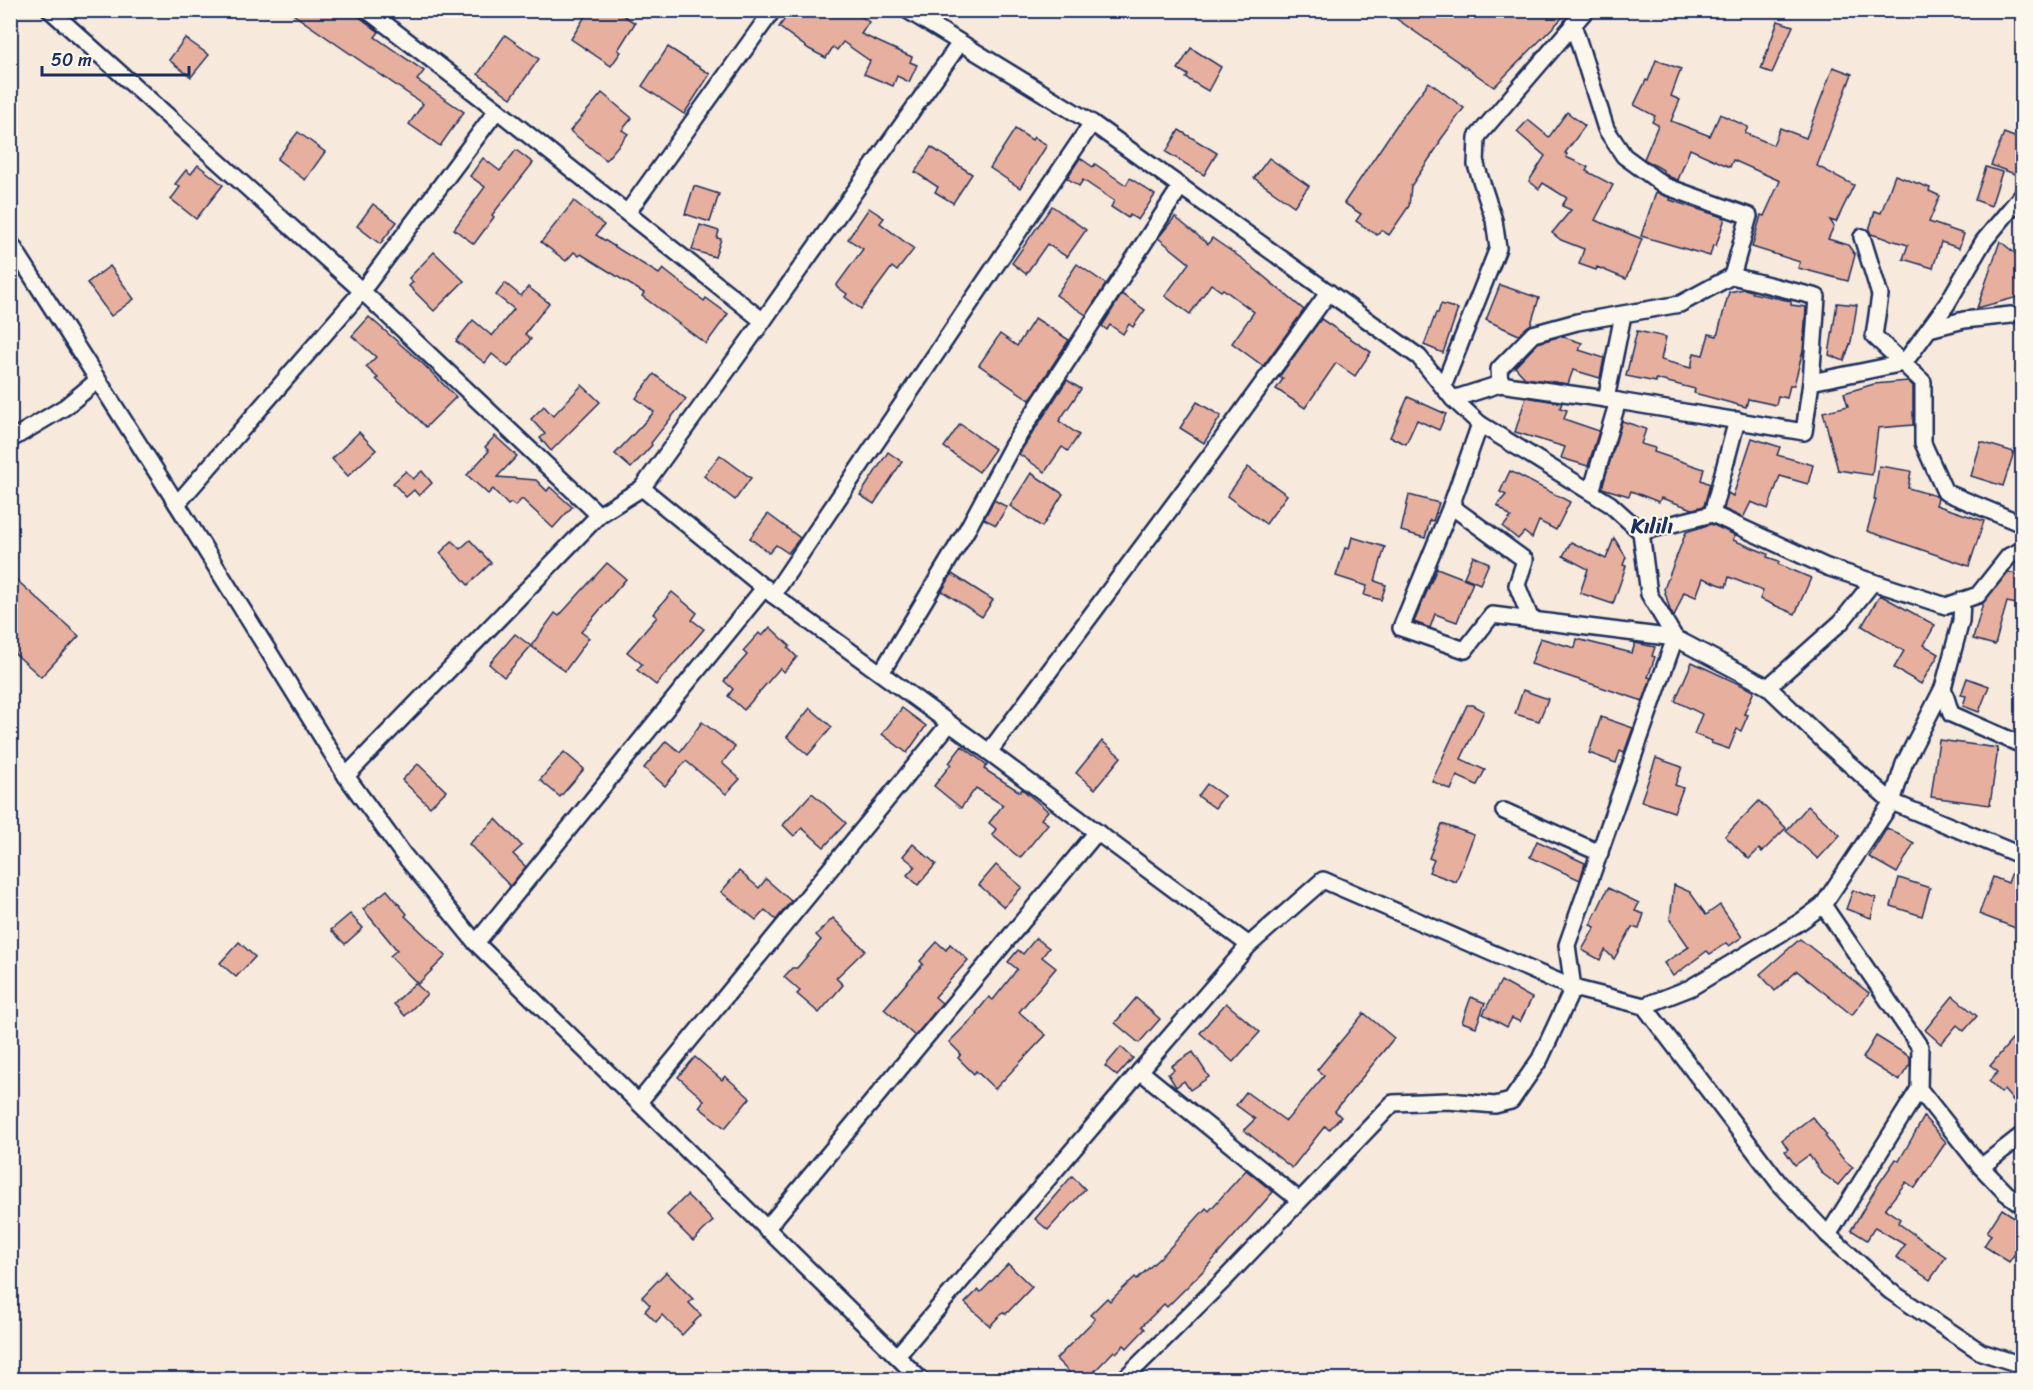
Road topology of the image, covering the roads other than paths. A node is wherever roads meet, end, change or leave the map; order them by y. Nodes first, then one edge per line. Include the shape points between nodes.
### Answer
1 (50, 10) edge
2 (367, 10) edge
3 (773, 10) edge
4 (907, 10) edge
5 (1586, 10) edge
6 (1574, 24) junction
7 (960, 43) junction
8 (497, 110) junction
9 (1092, 123) junction
10 (1181, 186) junction
11 (2022, 195) edge
12 (627, 213) junction
13 (1863, 237) dead end
14 (10, 242) edge
15 (1732, 276) junction
16 (362, 291) junction
17 (1329, 292) junction
18 (1623, 315) junction
19 (2011, 315) dead end
20 (763, 321) junction
21 (1929, 329) junction
22 (1904, 363) junction
23 (98, 380) junction
24 (1811, 382) junction
25 (1500, 384) junction
26 (1448, 393) junction
27 (1612, 400) junction
28 (1737, 420) junction
29 (1480, 424) junction
30 (10, 440) edge
31 (642, 488) junction
32 (1591, 492) junction
33 (177, 504) junction
34 (1451, 506) junction
35 (1712, 514) junction
36 (599, 515) junction
37 (2022, 524) edge
38 (1641, 532) junction
39 (2022, 550) edge
40 (1873, 582) junction
41 (769, 591) junction
42 (1962, 600) junction
43 (1946, 606) junction
44 (1531, 620) junction
45 (1961, 621) junction
46 (1675, 638) junction
47 (881, 673) junction
48 (1768, 687) junction
49 (1942, 688) junction
50 (949, 724) junction
51 (2022, 745) edge
52 (989, 752) junction
53 (346, 776) junction
54 (1892, 802) junction
55 (1504, 811) dead end
56 (1097, 832) junction
57 (1600, 853) junction
58 (2022, 856) edge
59 (1823, 905) junction
60 (476, 943) junction
61 (1249, 945) junction
62 (1573, 988) junction
63 (1644, 1006) junction
64 (1140, 1071) junction
65 (1919, 1089) junction
66 (639, 1102) junction
67 (2022, 1135) edge
68 (1981, 1167) junction
69 (1299, 1200) junction
70 (2022, 1205) edge
71 (766, 1229) junction
72 (1828, 1234) junction
73 (897, 1356) junction
74 (2022, 1365) edge
75 (921, 1380) edge
76 (1123, 1380) edge

1 - 16 street
2 - 8 street
3 - 12 street
4 - 7 street
5 - 6 street
6 - 15 street via 1606,129 1624,156 1665,186 1749,216
6 - 26 street via 1477,138 1476,165 1494,220 1498,248
7 - 9 street
7 - 20 street
8 - 12 street
8 - 16 street
9 - 10 street
9 - 41 street
10 - 17 street
10 - 47 street via 1012,446
11 - 21 street via 1983,242
12 - 20 street
13 - 22 street via 1880,295 1874,336
14 - 23 street
15 - 18 street via 1680,304
15 - 24 street via 1817,297
16 - 33 street
16 - 36 street
17 - 26 street via 1419,357
17 - 52 street
18 - 25 street via 1533,334 1499,369
18 - 27 street
19 - 21 street
20 - 31 street
21 - 22 street
22 - 24 street
22 - 37 street via 1923,382 1923,443 1945,492
23 - 30 street via 65,407
23 - 33 street
24 - 28 street via 1804,432
25 - 26 street
25 - 27 street
26 - 29 street
27 - 28 street
27 - 32 street
28 - 35 street
29 - 32 street
29 - 34 street
31 - 36 street
31 - 41 street
32 - 38 street
33 - 53 street
34 - 44 street via 1526,560 1517,585
34 - 44 street via 1401,628 1465,650 1492,615
35 - 38 street
35 - 40 street via 1827,567
36 - 53 street
38 - 46 street via 1649,594
39 - 42 street via 2009,556 1978,595
40 - 43 street
40 - 48 street via 1841,622
41 - 47 street
41 - 60 street
42 - 43 street
42 - 45 street
43 - 45 street
44 - 46 street
45 - 49 street
46 - 48 street
46 - 57 street
47 - 50 street
48 - 54 street
49 - 51 street via 1951,714
49 - 54 street via 1904,764
50 - 52 street
50 - 66 street
52 - 56 street
53 - 60 street
54 - 58 street
54 - 59 street
55 - 57 street
56 - 61 street
56 - 71 street
57 - 62 street via 1567,945
59 - 63 street via 1690,988
59 - 65 street via 1920,1047
60 - 66 street
61 - 62 street via 1323,880
61 - 64 street
62 - 63 street
62 - 69 street via 1540,1059 1511,1101 1495,1105 1448,1101 1393,1103
63 - 72 street via 1779,1183
64 - 69 street
64 - 73 street
65 - 68 street
65 - 72 street
66 - 71 street
67 - 68 street
68 - 70 street
69 - 76 street
71 - 73 street
72 - 74 street via 1890,1292 1981,1352
73 - 75 street

